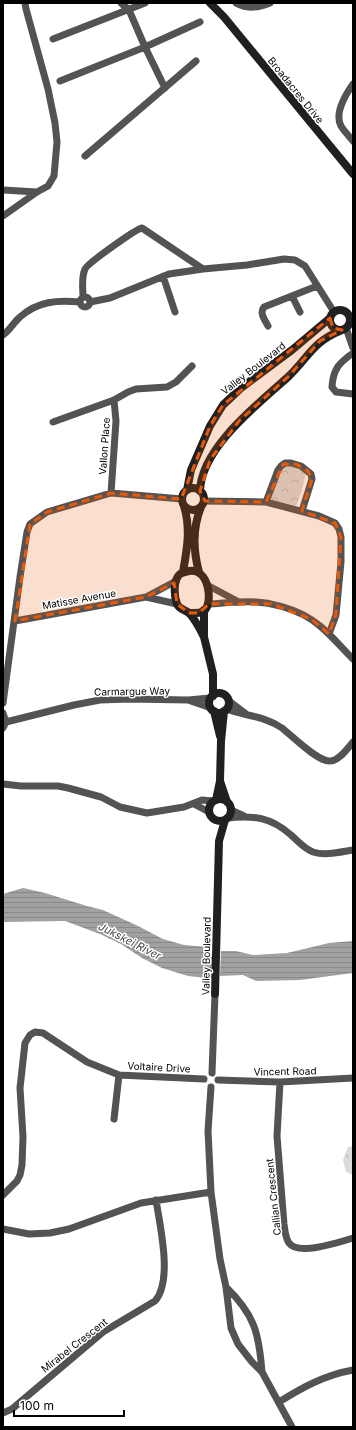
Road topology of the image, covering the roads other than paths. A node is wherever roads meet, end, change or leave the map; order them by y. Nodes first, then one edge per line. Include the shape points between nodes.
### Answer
1 (25, 3) edge
2 (121, 3) edge
3 (146, 3) edge
4 (210, 3) edge
5 (216, 3) edge
6 (236, 3) edge
7 (270, 3) edge
8 (129, 10) junction
9 (224, 17) junction
10 (200, 22) dead end
11 (53, 39) dead end
12 (144, 47) junction
13 (196, 61) dead end
14 (60, 81) dead end
15 (353, 84) edge
16 (165, 88) junction
17 (353, 141) edge
18 (85, 156) dead end
19 (353, 174) edge
20 (3, 190) edge
21 (37, 192) junction
22 (3, 216) edge
23 (204, 269) junction
24 (163, 276) junction
25 (317, 286) junction
26 (292, 296) junction
27 (82, 300) junction
28 (353, 307) edge
29 (175, 312) dead end
30 (300, 312) dead end
31 (335, 313) junction
32 (268, 326) dead end
33 (347, 326) edge
34 (3, 335) edge
35 (353, 348) edge
36 (292, 350) junction
37 (353, 353) edge
38 (302, 361) junction
39 (192, 366) dead end
40 (353, 394) edge
41 (114, 400) junction
42 (53, 422) dead end
43 (187, 490) junction
44 (200, 491) junction
45 (111, 493) junction
46 (266, 502) junction
47 (183, 503) junction
48 (202, 504) junction
49 (302, 511) junction
50 (183, 572) junction
51 (199, 572) junction
52 (176, 581) junction
53 (207, 585) junction
54 (146, 597) junction
55 (239, 602) junction
56 (177, 604) junction
57 (206, 607) junction
58 (189, 613) junction
59 (15, 621) junction
60 (329, 634) junction
61 (204, 637) junction
62 (353, 659) edge
63 (213, 674) junction
64 (223, 694) junction
65 (211, 697) junction
66 (188, 700) junction
67 (229, 701) junction
68 (3, 703) edge
69 (212, 710) junction
70 (225, 710) junction
71 (3, 713) edge
72 (245, 714) junction
73 (5, 725) edge
74 (221, 741) junction
75 (353, 742) edge
76 (220, 781) junction
77 (3, 784) edge
78 (215, 800) junction
79 (194, 804) junction
80 (229, 806) junction
81 (209, 812) junction
82 (246, 816) junction
83 (226, 819) junction
84 (214, 820) junction
85 (219, 841) junction
86 (353, 850) edge
87 (215, 994) joint
88 (212, 1073) junction
89 (119, 1075) junction
90 (353, 1078) edge
91 (204, 1079) junction
92 (218, 1080) junction
93 (280, 1082) junction
94 (211, 1087) junction
95 (114, 1119) dead end
96 (211, 1192) junction
97 (3, 1195) edge
98 (156, 1200) junction
99 (3, 1229) edge
100 (353, 1238) edge
101 (226, 1287) junction
102 (353, 1370) edge
103 (262, 1372) junction
104 (279, 1402) junction
105 (3, 1414) edge
106 (292, 1427) edge

1 - 21 street via 48,89 57,142 54,176 48,186
2 - 8 street
3 - 8 street
4 - 9 street, Broadacres Drive
5 - 9 street, Broadacres Drive
6 - 7 street via 253,8
8 - 11 street
8 - 12 street
9 - 19 street, Broadacres Drive
10 - 12 street
12 - 14 street
12 - 16 street
13 - 16 street
15 - 17 street via 342,101 339,119
16 - 18 street
20 - 21 street
21 - 22 street
23 - 24 street
23 - 25 street via 284,259 295,260 305,266
23 - 27 street via 146,229 139,228 84,270
24 - 27 street via 110,298 90,302 88,298
24 - 29 street
25 - 26 street
25 - 31 street
26 - 30 street
26 - 32 street via 262,308
27 - 34 street via 41,304 20,317
28 - 31 street, Valley Boulevard
31 - 33 street via 347,313 350,322
31 - 33 street via 330,322 333,328
31 - 36 street, Valley Boulevard
33 - 35 street
33 - 38 street via 320,341
36 - 38 street
36 - 43 street, Valley Boulevard via 241,388 223,405 210,426 191,470
37 - 40 street via 339,364 332,377 332,387 336,392
38 - 44 street via 239,421 223,440 204,471
39 - 41 street, Vallon Place via 167,387 136,390
41 - 42 street, Vallon Place
41 - 45 street, Vallon Place via 116,421
43 - 44 street
43 - 47 street
44 - 48 street
45 - 47 street
45 - 59 street via 47,512 30,524
46 - 48 street
46 - 49 street
46 - 49 street via 280,467 285,463 296,464 308,470 312,479
47 - 48 street via 187,509 194,510
47 - 50 street via 188,521 188,548
48 - 51 street via 194,533 195,558
49 - 60 street via 323,517 335,523 339,529 341,562 336,615
50 - 51 street
50 - 52 street
51 - 53 street
52 - 54 street, Matisse Avenue
52 - 56 street
53 - 55 street
53 - 57 street
54 - 56 street, Matisse Avenue
54 - 59 street, Matisse Avenue
55 - 57 street
55 - 60 street via 286,608 311,619
56 - 58 street
57 - 58 street via 199,613
57 - 61 street
58 - 61 street
59 - 68 street
60 - 62 street
61 - 63 street
63 - 64 street
63 - 65 street
64 - 65 street
64 - 67 street
65 - 66 street, Carmargue Way
65 - 69 street via 209,704
66 - 69 street, Carmargue Way
66 - 73 street, Carmargue Way via 100,700
67 - 70 street
67 - 72 street
69 - 70 street
69 - 74 street
70 - 72 street
70 - 74 street
71 - 73 street
72 - 75 street via 273,722 322,759 331,761 340,756
74 - 76 street
76 - 78 street
76 - 80 street
77 - 79 street via 68,788 101,797 124,808 147,813
78 - 79 street via 202,800
78 - 80 street via 222,799
78 - 81 street via 209,806
79 - 81 street
80 - 82 street
80 - 83 street
81 - 84 street
82 - 83 street
82 - 86 street via 273,822 313,852 330,854
83 - 84 street
83 - 85 street, Valley Boulevard
84 - 85 street, Valley Boulevard
85 - 87 street, Valley Boulevard
87 - 88 street, Valley Boulevard
88 - 91 street via 206,1074
88 - 92 street via 217,1075
89 - 91 street, Voltaire Drive
89 - 95 street
89 - 97 street, Voltaire Drive via 87,1062 43,1033 35,1032 30,1035 25,1044 20,1088 22,1165 17,1180
90 - 93 street, Vincent Road
91 - 94 street via 206,1085
92 - 93 street, Vincent Road
92 - 94 street via 217,1084
93 - 100 street, Callian Crescent via 277,1136 286,1237 291,1245 298,1248
94 - 96 street via 208,1131
96 - 98 street
96 - 101 street
98 - 99 street via 128,1206 63,1231 29,1234
98 - 105 street, Mirabel Crescent via 164,1262 164,1278 159,1297 103,1332
101 - 103 street via 234,1335 244,1352
101 - 103 street via 250,1314 257,1333
102 - 104 street via 321,1378
103 - 104 street
104 - 106 street

